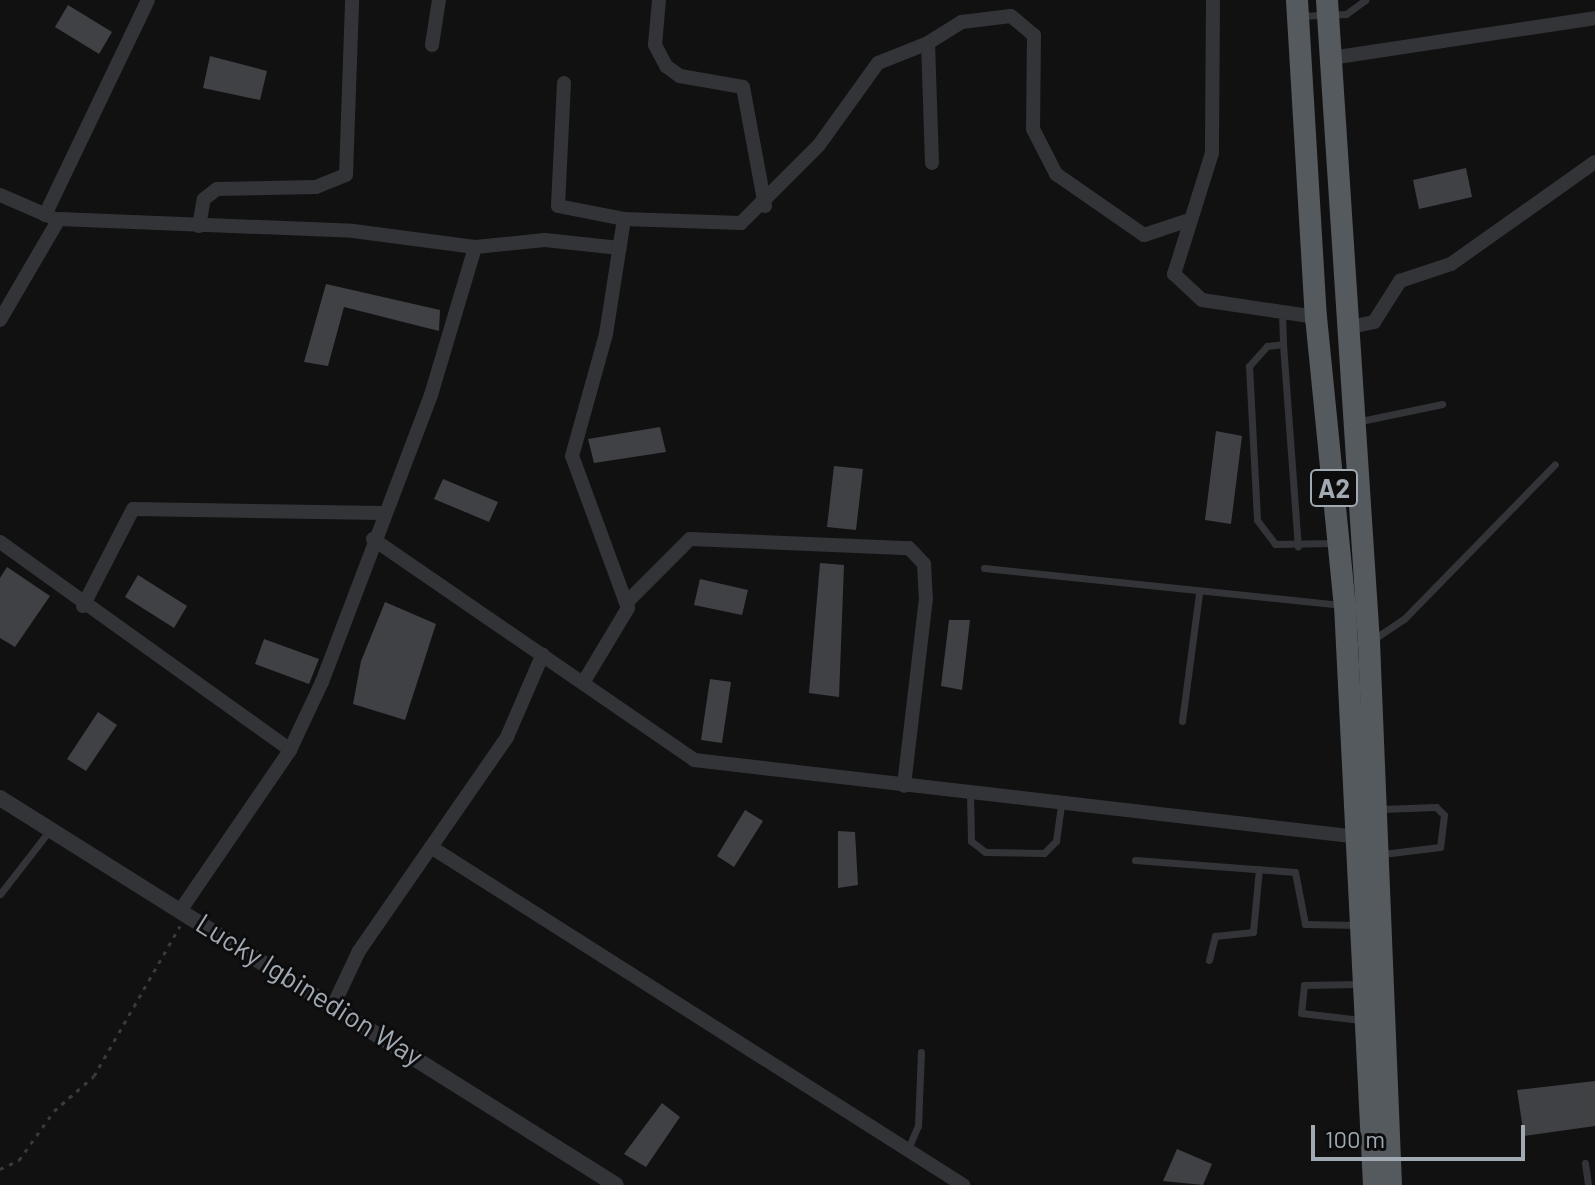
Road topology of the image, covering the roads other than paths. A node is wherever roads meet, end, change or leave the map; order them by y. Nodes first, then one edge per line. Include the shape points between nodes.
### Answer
1 (148, 0) edge
2 (352, 0) edge
3 (439, 0) edge
4 (659, 0) edge
5 (1213, 0) edge
6 (1365, 0) edge
7 (1298, 8) edge
8 (1328, 8) edge
9 (1595, 18) edge
10 (928, 43) junction
11 (432, 45) dead end
12 (1331, 58) junction
13 (564, 83) dead end
14 (1595, 162) edge
15 (932, 163) dead end
16 (0, 195) edge
17 (765, 206) junction
18 (52, 217) junction
19 (624, 219) junction
20 (1186, 221) junction
21 (199, 226) junction
22 (475, 247) junction
23 (620, 248) junction
24 (1282, 313) junction
25 (1316, 317) junction
26 (0, 320) edge
27 (1346, 328) junction
28 (1283, 344) junction
29 (1442, 404) dead end
30 (1354, 423) junction
31 (1555, 464) dead end
32 (382, 513) junction
33 (373, 539) junction
34 (0, 542) edge
35 (1340, 542) junction
36 (1298, 546) junction
37 (984, 568) dead end
38 (1199, 593) junction
39 (627, 602) junction
40 (1345, 605) junction
41 (83, 606) junction
42 (1369, 642) junction
43 (543, 654) junction
44 (583, 683) junction
45 (1182, 721) dead end
46 (290, 750) junction
47 (904, 786) junction
48 (970, 793) junction
49 (0, 798) edge
50 (1061, 804) junction
51 (1378, 809) junction
52 (50, 829) junction
53 (1358, 837) junction
54 (434, 849) junction
55 (1380, 855) junction
56 (1135, 860) dead end
57 (1259, 869) junction
58 (0, 894) edge
59 (185, 910) junction
60 (1363, 925) junction
61 (1209, 960) dead end
62 (1372, 978) junction
63 (333, 1006) junction
64 (1366, 1020) junction
65 (921, 1052) dead end
66 (908, 1149) junction
67 (1585, 1163) dead end
68 (616, 1185) edge
69 (963, 1185) edge
70 (1374, 1185) edge
71 (1391, 1185) edge
72 (1588, 1185) edge

1 - 18 street
2 - 21 street via 346,175 316,187 217,189 204,199
3 - 11 street
4 - 17 street via 655,45 666,66 680,76 743,87
5 - 20 street via 1212,153 1208,181
6 - 8 lane
7 - 8 lane
7 - 25 highway, A2
8 - 12 highway, A2
9 - 12 street
10 - 15 street
10 - 17 street via 878,63
10 - 20 street via 962,22 987,17 1011,16 1029,27 1037,47 1033,129 1056,174 1144,235
12 - 27 highway, A2
13 - 19 street via 556,201
14 - 27 street via 1451,264 1400,281 1374,322
16 - 18 street
17 - 19 street via 741,223
18 - 21 street
18 - 26 street
19 - 23 street
20 - 24 street via 1174,274 1187,291
21 - 22 street via 353,231
22 - 23 street via 545,240
22 - 32 street via 431,395
23 - 39 street via 572,456
24 - 25 street
24 - 28 lane
25 - 35 highway, A2
27 - 30 highway, A2
28 - 36 lane
28 - 36 lane via 1267,346 1249,366 1254,504 1264,537
29 - 30 lane
30 - 42 highway, A2
31 - 42 lane via 1404,619
32 - 33 street
32 - 41 street via 133,509
33 - 43 street
33 - 46 street
34 - 41 street
35 - 36 lane
35 - 40 highway, A2
37 - 38 lane
38 - 40 lane
38 - 45 lane
39 - 44 street
39 - 47 street via 690,539 909,548 924,564 926,598
40 - 53 highway, A2
41 - 46 street
42 - 51 highway, A2
43 - 44 street
43 - 54 street via 507,737
44 - 47 street via 694,760
46 - 59 street
47 - 48 street
48 - 50 street
48 - 50 lane via 971,841 985,852 1044,853 1056,841
49 - 52 street, Lucky Igbinedion Way
50 - 53 street
51 - 55 highway, A2
51 - 55 lane via 1436,807 1444,815 1440,847
52 - 58 lane
52 - 59 street, Lucky Igbinedion Way
53 - 60 highway, A2
54 - 63 street via 359,951
54 - 66 street
55 - 62 highway, A2
56 - 57 lane
57 - 60 lane via 1299,873 1305,924
57 - 61 lane via 1253,932 1215,936
59 - 63 street, Lucky Igbinedion Way
60 - 62 highway, A2
62 - 64 highway, A2
62 - 64 lane via 1307,983 1300,1001 1303,1016
62 - 71 highway, A2
63 - 68 street, Lucky Igbinedion Way
64 - 70 highway, A2
65 - 66 lane via 918,1126
66 - 69 street
67 - 72 lane

